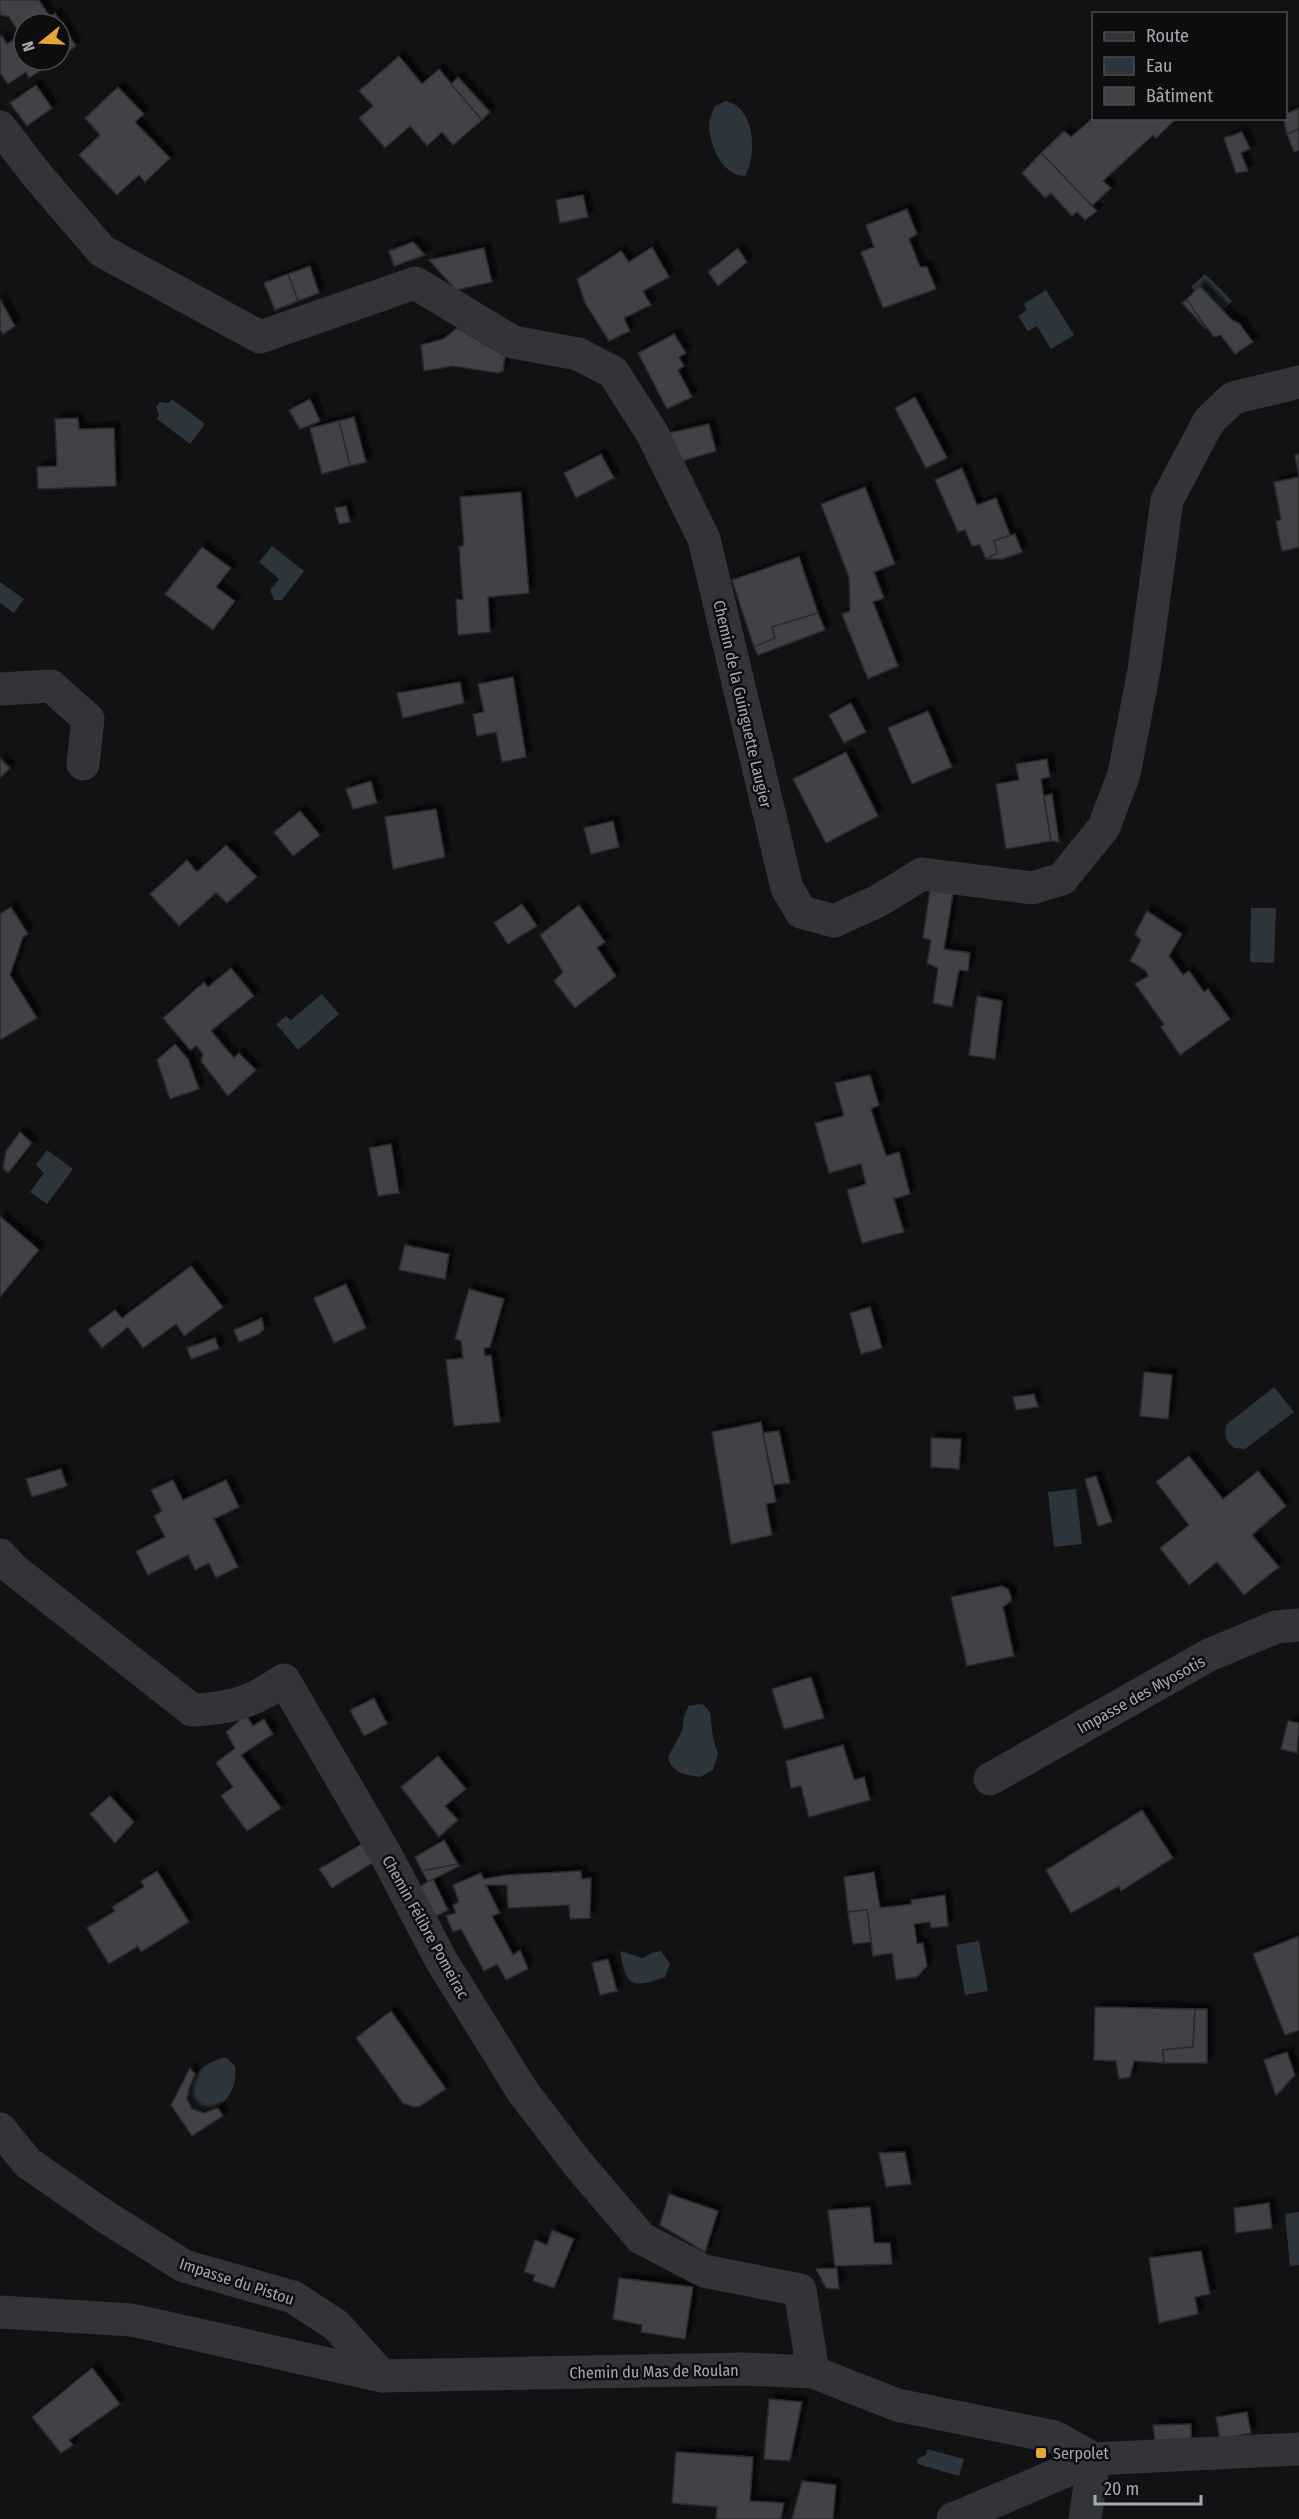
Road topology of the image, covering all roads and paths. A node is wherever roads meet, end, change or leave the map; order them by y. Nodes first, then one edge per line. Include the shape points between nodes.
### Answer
1 (0, 127) edge
2 (1299, 382) edge
3 (0, 688) edge
4 (83, 764) dead end
5 (0, 1555) edge
6 (1299, 1624) edge
7 (990, 1779) dead end
8 (0, 2129) edge
9 (0, 2312) edge
10 (813, 2372) junction
11 (382, 2376) junction
12 (1299, 2449) edge
13 (1094, 2459) junction
14 (953, 2519) edge
15 (1085, 2519) edge

1 - 2 street, Chemin de la Guinguette Laugier via 102,251 260,337 415,283 513,342 578,354 613,372 652,433 704,539 787,888 801,912 834,921 878,901 922,874 1032,888 1062,879 1104,827 1124,774 1144,670 1167,500 1209,421 1233,398
3 - 4 street via 51,686 88,718
5 - 10 street, Chemin Félibre Pomeirac via 192,1710 224,1709 261,1695 284,1680 386,1855 441,1960 523,2092 557,2137 641,2238 704,2271 800,2290
6 - 7 street, Impasse des Myosotis via 1276,1627 1209,1655
8 - 11 street, Impasse du Pistou via 28,2163 184,2266 293,2297 336,2325
9 - 11 street, Chemin du Mas de Roulan via 132,2320
10 - 11 street, Chemin du Mas de Roulan via 744,2369
10 - 13 street, Chemin du Mas de Roulan via 897,2405 1055,2437
12 - 13 street
13 - 14 street
13 - 15 street

